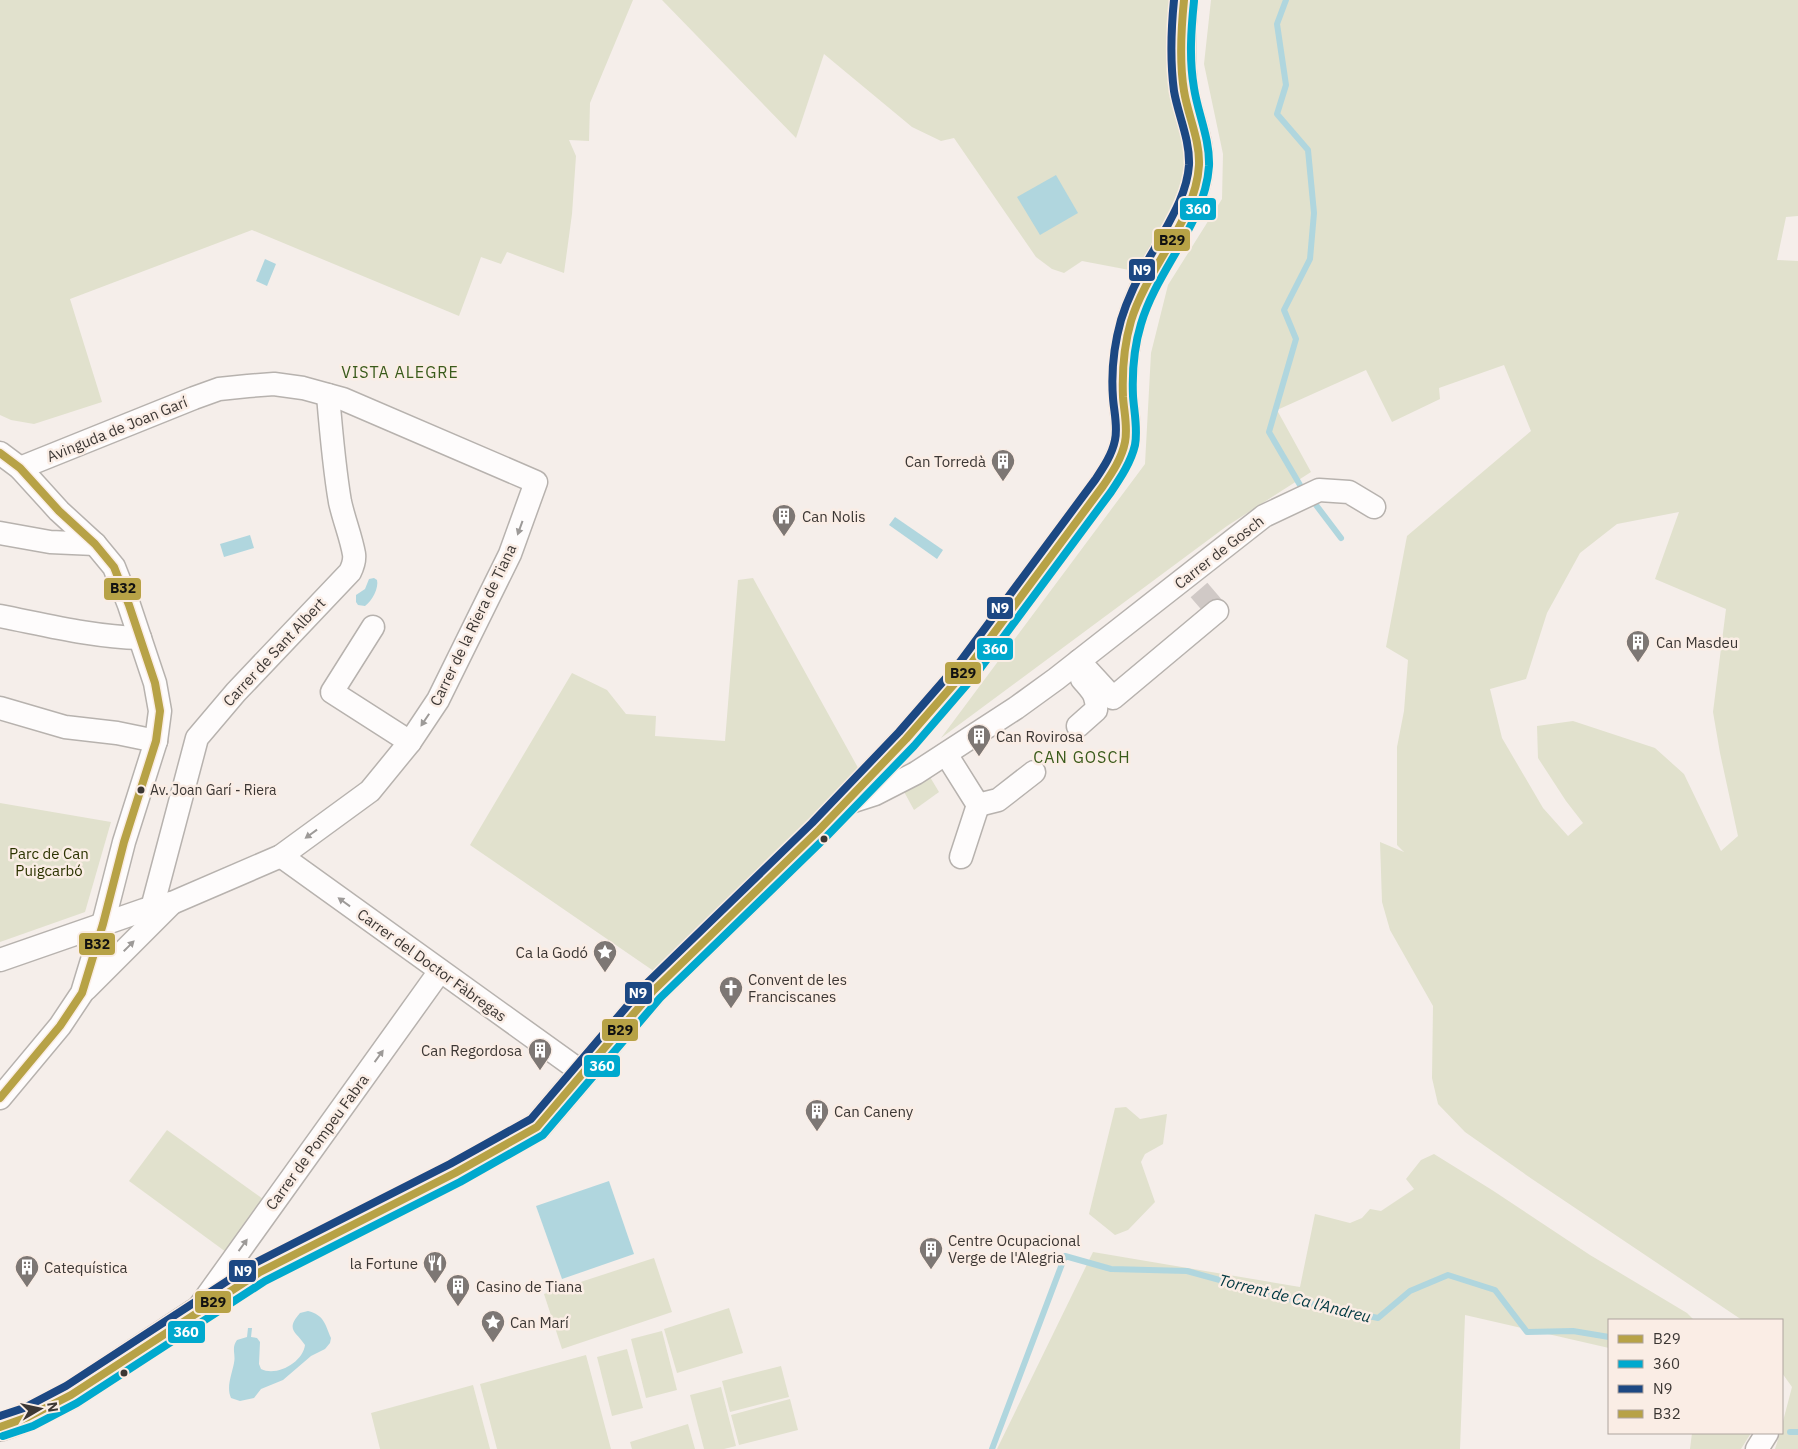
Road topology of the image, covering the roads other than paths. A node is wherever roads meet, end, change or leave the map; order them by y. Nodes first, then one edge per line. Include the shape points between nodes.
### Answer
1 (1184, 0) edge
2 (328, 395) junction
3 (0, 453) edge
4 (20, 468) junction
5 (536, 482) joint
6 (1374, 507) dead end
7 (0, 533) edge
8 (95, 544) junction
9 (1218, 611) dead end
10 (0, 616) edge
11 (373, 627) dead end
12 (140, 638) junction
13 (1075, 664) junction
14 (0, 708) edge
15 (1078, 726) dead end
16 (156, 741) junction
17 (410, 742) junction
18 (946, 754) junction
19 (1034, 772) dead end
20 (842, 805) junction
21 (978, 805) junction
22 (281, 856) junction
23 (961, 857) dead end
24 (162, 906) junction
25 (103, 924) junction
26 (0, 960) edge
27 (440, 971) junction
28 (82, 993) junction
29 (583, 1073) junction
30 (0, 1098) edge
31 (195, 1313) junction
32 (0, 1427) edge
33 (1766, 1434) edge
34 (1756, 1449) edge

1 - 20 street via 1182,75 1198,141 1198,176 1190,204 1138,300 1131,322 1123,373 1125,440 1119,460 968,668
2 - 4 street, Avinguda de Joan Garí via 274,384 218,390
2 - 5 street, Avinguda de Joan Garí
2 - 24 street, Carrer de Sant Albert via 334,466 354,562 350,572 197,738
3 - 4 street
4 - 8 street
5 -> 17 street, Carrer de la Riera de Tiana via 510,554 438,700
6 - 13 street, Carrer de Gosch via 1349,492 1319,490 1264,516
7 - 8 street via 50,542
8 - 12 street via 114,567
9 - 13 street via 1113,698
10 - 12 street
11 - 17 street via 332,692
12 - 16 street via 159,698 160,721
13 - 15 street via 1097,702 1096,710
13 - 18 street, Carrer de Gosch
14 - 16 street via 65,727
16 - 25 street via 124,842
17 -> 22 street, Carrer de la Riera de Tiana via 370,791
18 - 20 street, Carrer de Gosch via 875,794
18 - 21 street
19 - 21 street via 998,800
20 - 29 street via 653,991
21 - 23 street
22 - 24 street, Carrer de la Riera de Tiana
27 -> 22 street, Carrer del Doctor Fàbregas
24 - 25 street, Carrer de la Riera de Tiana
28 -> 24 street
25 - 26 street, Carrer de la Riera de Tiana
25 - 28 street
27 - 29 street, Carrer del Doctor Fàbregas
31 -> 27 street, Carrer de Pompeu Fabra
28 - 30 street via 60,1026
29 - 31 street via 537,1128 260,1272
31 - 32 street via 71,1395
33 - 34 street

